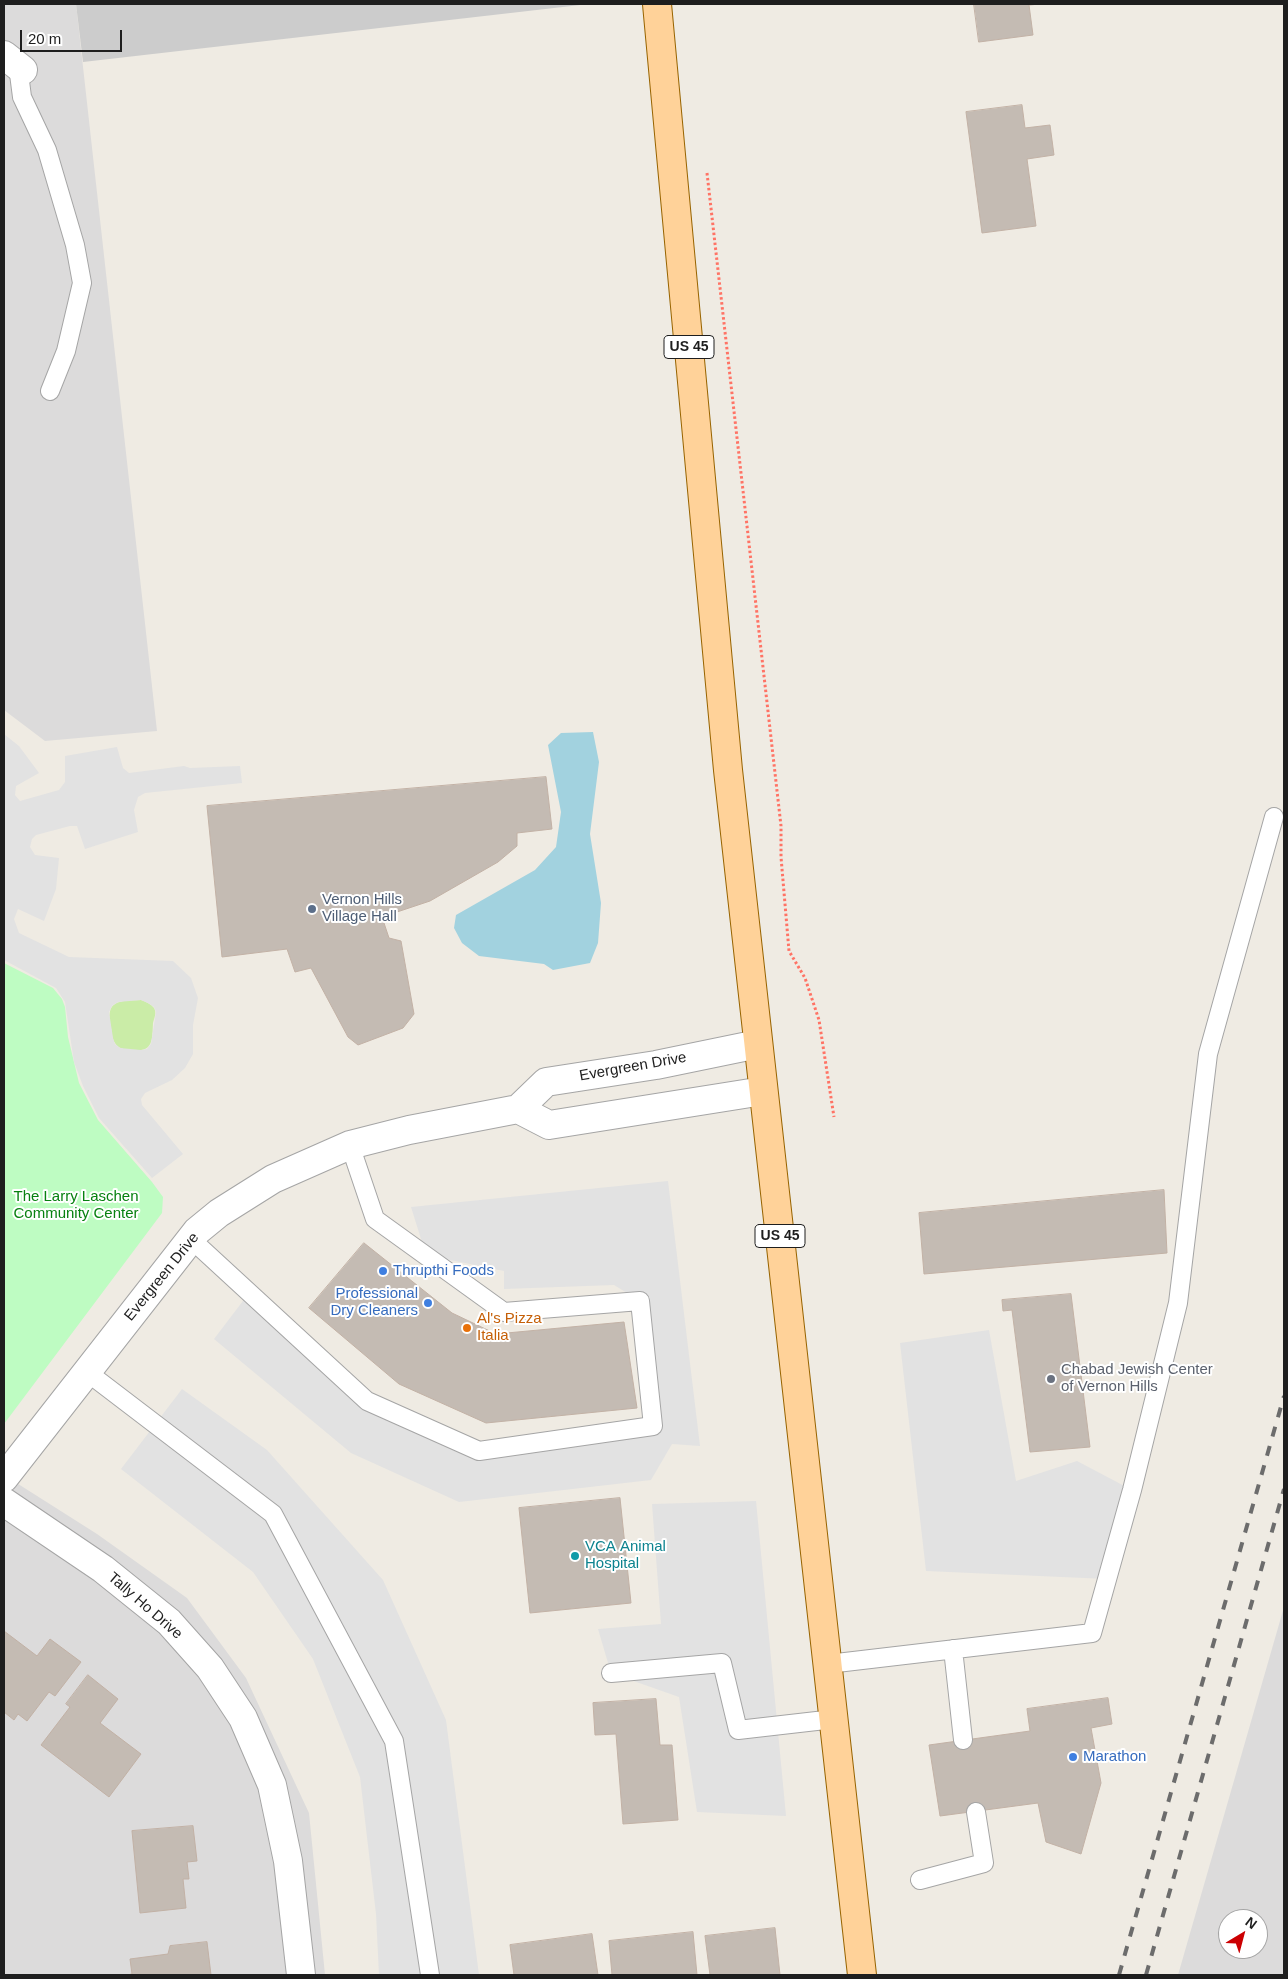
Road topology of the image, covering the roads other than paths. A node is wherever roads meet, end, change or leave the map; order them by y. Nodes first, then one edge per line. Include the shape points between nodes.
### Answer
1 (657, 4) edge
2 (15, 64) edge
3 (50, 391) dead end
4 (1274, 817) dead end
5 (758, 1044) junction
6 (764, 1091) junction
7 (518, 1109) junction
8 (350, 1145) junction
9 (191, 1239) junction
10 (87, 1372) junction
11 (4, 1478) edge
12 (4, 1502) edge
13 (953, 1649) junction
14 (828, 1664) junction
15 (611, 1673) dead end
16 (834, 1719) junction
17 (963, 1740) dead end
18 (976, 1812) dead end
19 (920, 1880) dead end
20 (301, 1975) edge
21 (430, 1975) edge
22 (862, 1975) edge

1 - 5 main road, US 45 via 728,770
2 - 3 lane via 22,97 47,150 75,244 82,283 66,351
4 - 13 lane via 1208,1054 1178,1303 1132,1490 1092,1633
5 - 6 main road, US 45
5 - 7 street, Evergreen Drive via 546,1082
6 - 7 street via 549,1125
6 - 14 main road, US 45
7 - 8 street, Evergreen Drive
8 - 9 street, Evergreen Drive via 273,1179 219,1213
8 - 9 lane via 375,1219 504,1312 640,1301 653,1426 479,1452 367,1401
9 - 10 street, Evergreen Drive
10 - 11 street, Evergreen Drive
10 - 21 lane via 273,1514 394,1741
12 - 20 street, Tally Ho Drive via 103,1569 169,1622 210,1668 243,1718 272,1785 288,1861
13 - 14 lane
13 - 17 lane
14 - 16 main road, US 45
15 - 16 lane via 722,1663 738,1730
16 - 22 main road, US 45
18 - 19 lane via 984,1863

